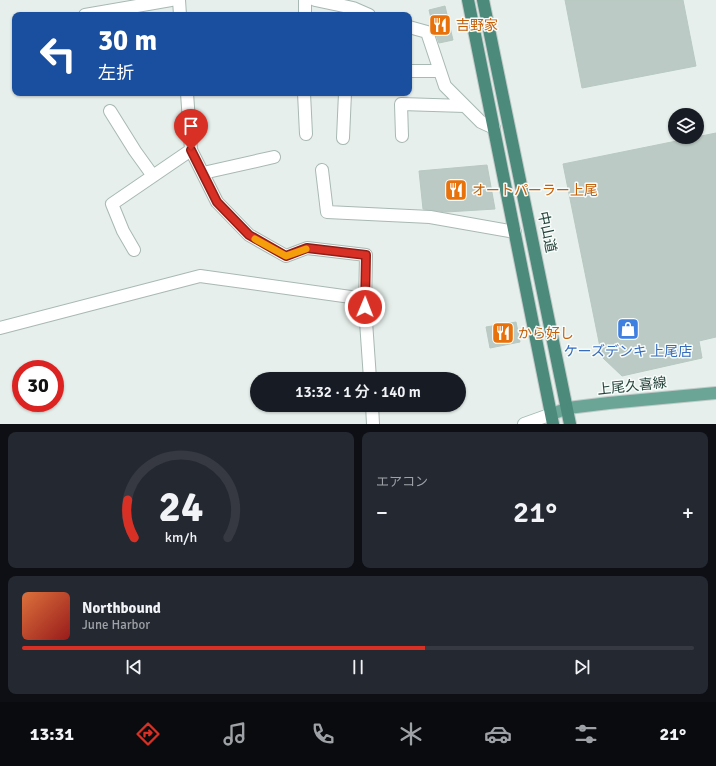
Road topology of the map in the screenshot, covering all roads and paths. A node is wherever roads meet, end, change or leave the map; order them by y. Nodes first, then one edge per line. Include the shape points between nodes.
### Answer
1 (171, 0) edge
2 (179, 0) edge
3 (305, 0) edge
4 (314, 0) edge
5 (468, 0) edge
6 (483, 0) edge
7 (102, 12) edge
8 (180, 12) edge
9 (305, 12) edge
10 (363, 12) edge
11 (412, 28) edge
12 (412, 71) edge
13 (440, 71) junction
14 (186, 96) edge
15 (304, 96) edge
16 (345, 96) edge
17 (465, 106) junction
18 (110, 111) dead end
19 (494, 128) junction
20 (306, 134) dead end
21 (402, 136) dead end
22 (343, 138) dead end
23 (191, 150) junction
24 (274, 157) dead end
25 (322, 170) dead end
26 (203, 174) junction
27 (153, 176) junction
28 (515, 232) junction
29 (134, 250) dead end
30 (365, 299) junction
31 (0, 328) edge
32 (370, 372) edge
33 (716, 393) edge
34 (568, 408) junction
35 (372, 412) edge
36 (553, 419) edge
37 (373, 424) edge
38 (524, 424) edge
39 (570, 424) edge

1 - 7 street
2 - 8 street
3 - 9 street
4 - 10 street
5 - 19 highway
6 - 34 highway, 中山道
11 - 13 street via 427,32
12 - 13 street
13 - 17 street via 444,86
14 - 23 street
15 - 20 street
16 - 22 street
17 - 19 street via 481,122
17 - 21 street via 401,104
18 - 27 street
19 - 28 highway
23 - 26 street
23 - 27 street
24 - 26 street
25 - 28 street via 326,212 430,217
26 - 30 street via 217,202 249,235 286,256 307,248 366,255
27 - 29 street via 112,204
28 - 36 highway
30 - 31 street via 200,276
30 - 32 street
33 - 34 main road, 上尾久喜線
34 - 36 main road, 上尾久喜線
34 - 39 highway, 中山道
35 - 37 street
36 - 38 street

